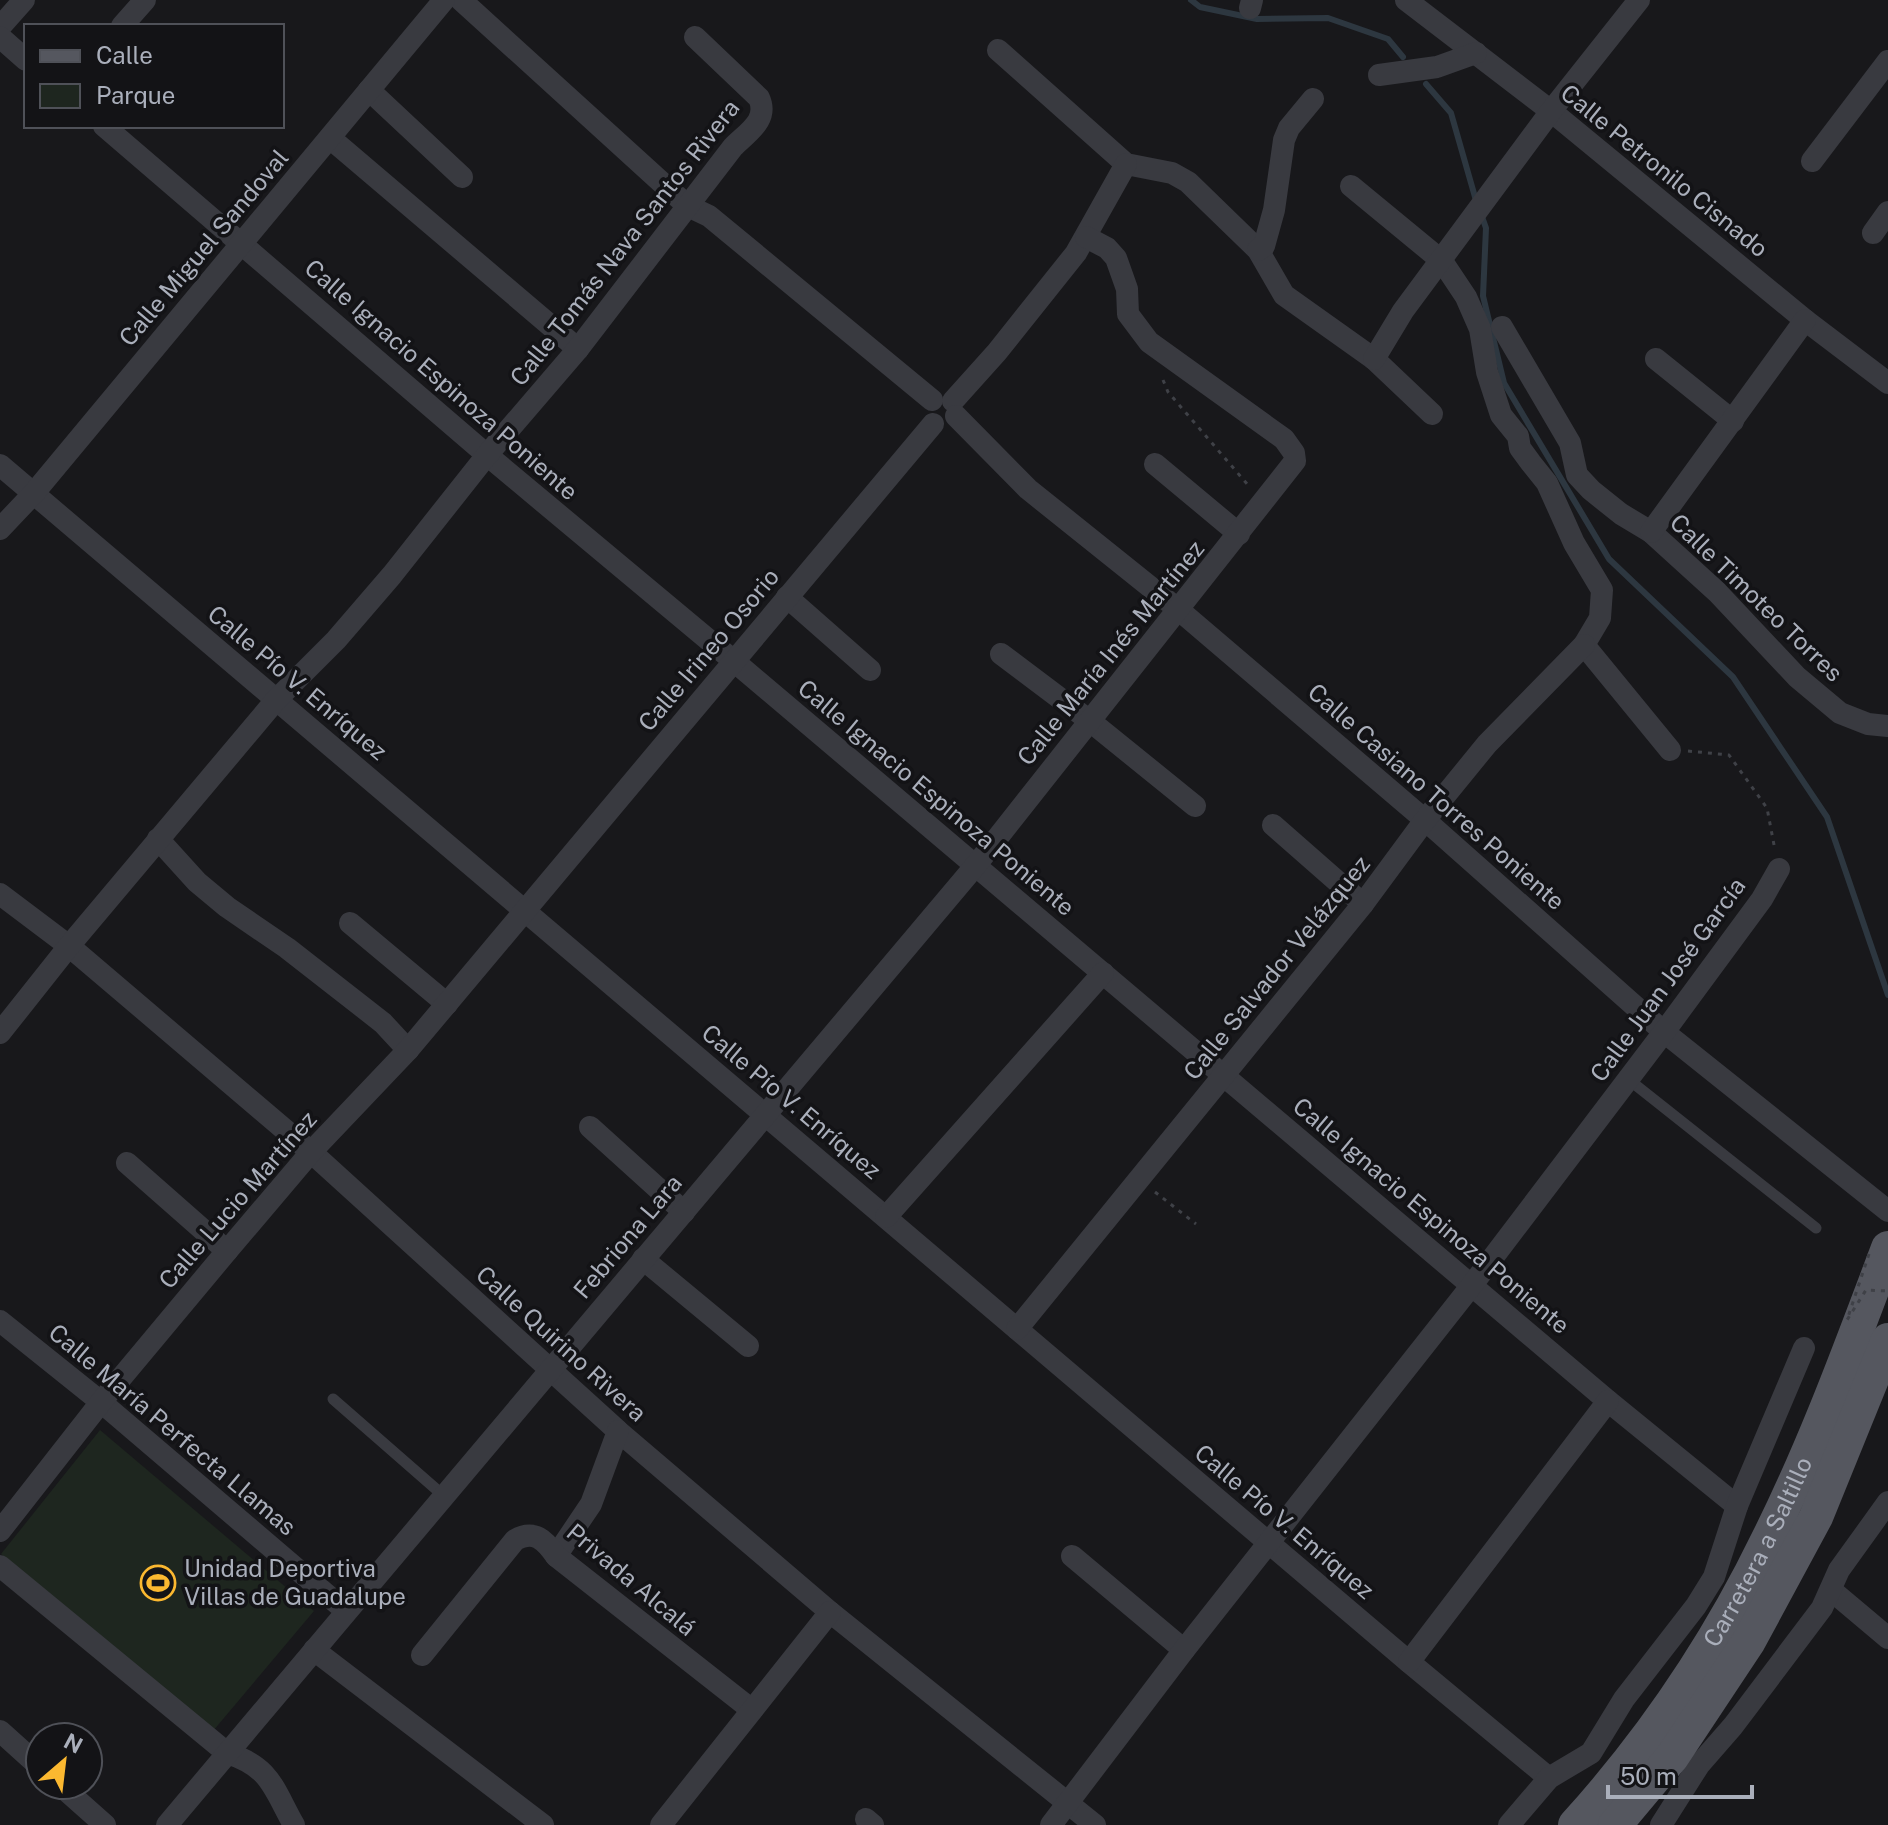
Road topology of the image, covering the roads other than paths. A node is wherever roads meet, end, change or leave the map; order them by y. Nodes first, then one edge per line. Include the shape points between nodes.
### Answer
1 (24, 0) edge
2 (145, 0) edge
3 (444, 0) edge
4 (461, 0) edge
5 (1406, 0) edge
6 (1639, 0) edge
7 (124, 24) edge
8 (0, 27) edge
9 (0, 37) edge
10 (695, 37) dead end
11 (998, 50) dead end
12 (1476, 53) junction
13 (24, 58) edge
14 (1888, 61) edge
15 (1379, 75) dead end
16 (369, 90) junction
17 (1313, 99) dead end
18 (1551, 111) junction
19 (106, 128) edge
20 (330, 138) junction
21 (1812, 161) dead end
22 (1126, 164) junction
23 (462, 177) dead end
24 (1351, 186) dead end
25 (688, 206) junction
26 (1888, 212) edge
27 (1873, 233) dead end
28 (1086, 237) junction
29 (241, 243) junction
30 (1258, 250) junction
31 (1442, 261) junction
32 (1805, 320) junction
33 (1502, 327) dead end
34 (578, 349) junction
35 (1374, 359) junction
36 (1656, 359) dead end
37 (1888, 383) edge
38 (947, 406) junction
39 (1432, 414) dead end
40 (1733, 421) junction
41 (487, 455) junction
42 (1155, 464) dead end
43 (0, 465) edge
44 (1577, 475) junction
45 (1547, 483) junction
46 (34, 493) junction
47 (0, 529) edge
48 (1651, 532) junction
49 (1239, 534) junction
50 (787, 597) junction
51 (1179, 610) junction
52 (1584, 645) junction
53 (1001, 654) dead end
54 (735, 662) junction
55 (870, 670) dead end
56 (276, 700) junction
57 (1090, 721) junction
58 (1888, 726) edge
59 (1670, 750) road end
60 (1195, 806) dead end
61 (1425, 820) junction
62 (1273, 825) dead end
63 (158, 839) junction
64 (976, 865) junction
65 (1779, 869) road end
66 (0, 894) edge
67 (1363, 904) junction
68 (525, 911) junction
69 (350, 923) dead end
70 (69, 946) junction
71 (1103, 973) junction
72 (447, 1004) junction
73 (1664, 1032) junction
74 (0, 1033) edge
75 (408, 1050) junction
76 (1224, 1076) junction
77 (1628, 1079) junction
78 (765, 1115) junction
79 (590, 1127) dead end
80 (311, 1152) junction
81 (127, 1163) dead end
82 (1888, 1211) edge
83 (684, 1212) junction
84 (886, 1217) junction
85 (1816, 1228) dead end
86 (227, 1251) junction
87 (1878, 1251) edge
88 (643, 1259) junction
89 (1472, 1285) junction
90 (0, 1321) edge
91 (1017, 1329) junction
92 (1888, 1340) edge
93 (748, 1346) dead end
94 (1804, 1348) dead end
95 (549, 1371) junction
96 (333, 1399) dead end
97 (1608, 1401) junction
98 (101, 1402) junction
99 (618, 1431) junction
100 (444, 1496) junction
101 (1888, 1502) edge
102 (1737, 1506) junction
103 (0, 1531) edge
104 (1270, 1544) junction
105 (556, 1556) junction
106 (1072, 1556) dead end
107 (0, 1566) edge
108 (1831, 1590) junction
109 (346, 1611) junction
110 (830, 1612) junction
111 (1888, 1638) edge
112 (314, 1650) junction
113 (1184, 1650) junction
114 (422, 1655) dead end
115 (1409, 1662) junction
116 (752, 1710) junction
117 (0, 1731) edge
118 (24, 1753) edge
119 (227, 1753) junction
120 (1549, 1778) junction
121 (78, 1801) edge
122 (1068, 1803) junction
123 (105, 1825) edge
124 (167, 1825) edge
125 (294, 1825) edge
126 (543, 1825) edge
127 (661, 1825) edge
128 (1051, 1825) edge
129 (1095, 1825) edge
130 (1509, 1825) edge
131 (1575, 1825) edge
132 (1615, 1825) edge
133 (1661, 1825) edge

1 - 8 street
2 - 7 street
3 - 16 street, Calle Miguel Sandoval
4 - 25 street, Calle Casiano Torres Poniente
5 - 12 street, Calle Petronilo Cisnado
6 - 18 street
9 - 13 street
10 - 25 street, Calle Tomás Nava Santos Rivera via 764,108 762,118
11 - 22 street
12 - 15 street via 1437,67
12 - 18 street, Calle Petronilo Cisnado
14 - 21 street
16 - 20 street, Calle Miguel Sandoval
16 - 23 street
17 - 30 street via 1284,140 1274,210 1264,246
18 - 31 street
18 - 32 street, Calle Petronilo Cisnado
19 - 29 street, Calle Ignacio Espinoza Poniente
20 - 29 street, Calle Miguel Sandoval
20 - 34 street
22 - 28 street
22 - 30 street via 1172,173 1188,182
24 - 31 street
25 - 34 street, Calle Tomás Nava Santos Rivera
25 - 38 street, Calle Casiano Torres Poniente via 709,216
26 - 27 street
28 - 38 street via 997,352
28 - 49 street, Calle María Inés Martínez via 1116,258 1127,289 1128,314 1149,342 1284,439 1294,453 1288,473
29 - 41 street, Calle Ignacio Espinoza Poniente
29 - 46 street, Calle Miguel Sandoval
30 - 35 street via 1284,295
31 - 35 street
31 - 45 street via 1480,329 1501,415
32 - 37 street, Calle Petronilo Cisnado
32 - 40 street
33 - 44 street via 1570,443
34 - 41 street, Calle Tomás Nava Santos Rivera
35 - 39 street
36 - 40 street
38 - 50 street, Calle Irineo Osorio via 927,412 933,424
38 - 51 street, Calle Casiano Torres Poniente via 1028,489
40 - 48 street
41 - 54 street, Calle Ignacio Espinoza Poniente
41 - 56 street, Calle Tomás Nava Santos Rivera via 392,575
42 - 49 street
43 - 46 street, Calle Pío V. Enríquez
44 - 45 street
44 - 48 street, Calle Timoteo Torres via 1621,514
45 - 52 street via 1602,590 1600,618
46 - 47 street, Calle Miguel Sandoval
46 - 56 street, Calle Pío V. Enríquez
48 - 58 street, Calle Timoteo Torres via 1840,713
49 - 51 street, Calle María Inés Martínez
50 - 54 street, Calle Irineo Osorio
50 - 55 street
51 - 57 street, Calle María Inés Martínez
51 - 61 street, Calle Casiano Torres Poniente
52 - 59 street
52 - 61 street, Calle Salvador Velázquez via 1487,744
53 - 57 street
54 - 64 street, Calle Ignacio Espinoza Poniente
54 - 68 street, Calle Irineo Osorio
56 - 63 street, Calle Tomás Nava Santos Rivera
56 - 68 street, Calle Pío V. Enríquez
57 - 60 street
57 - 64 street, Calle María Inés Martínez
61 - 67 street, Calle Salvador Velázquez
61 - 73 street, Calle Casiano Torres Poniente
62 - 67 street
63 - 70 street, Calle Tomás Nava Santos Rivera
63 - 75 street via 197,882 383,1023
64 - 71 street, Calle Ignacio Espinoza Poniente
64 - 78 street, Febriona Lara
65 - 73 street, Calle Juan José García
66 - 70 street, Calle Quirino Rivera
67 - 76 street, Calle Salvador Velázquez
68 - 72 street, Calle Lucio Martínez
68 - 78 street, Calle Pío V. Enríquez
69 - 72 street
70 - 74 street, Calle Tomás Nava Santos Rivera
70 - 80 street, Calle Quirino Rivera
71 - 76 street, Calle Ignacio Espinoza Poniente
71 - 84 street
72 - 75 street, Calle Lucio Martínez
73 - 77 street, Calle Juan José García
73 - 82 street, Calle Casiano Torres Poniente
75 - 80 street, Calle Lucio Martínez
76 - 89 street, Calle Ignacio Espinoza Poniente
76 - 91 street, Calle Salvador Velázquez
77 - 85 lane
77 - 89 street, Calle Juan José García
78 - 83 street, Febriona Lara
78 - 84 street, Calle Pío V. Enríquez
79 - 83 street
80 - 86 street, Calle Lucio Martínez
80 - 95 street, Calle Quirino Rivera
81 - 86 street
83 - 88 street, Febriona Lara
84 - 91 street, Calle Pío V. Enríquez
86 - 98 street, Calle Lucio Martínez
87 - 131 main road, Carretera a Saltillo via 1829,1401 1767,1543 1680,1692
88 - 93 street
88 - 95 street, Febriona Lara
89 - 97 street, Calle Ignacio Espinoza Poniente
89 - 104 street, Calle Juan José García
90 - 98 street, Calle María Perfecta Llamas
91 - 104 street, Calle Pío V. Enríquez
92 - 132 main road, Carretera a Saltillo via 1816,1517 1749,1641 1672,1757
94 - 102 street
95 - 99 street, Calle Quirino Rivera
95 - 100 street, Febriona Lara
96 - 100 lane
97 - 102 street, Calle Ignacio Espinoza Poniente
97 - 115 street
98 - 103 street, Calle Lucio Martínez
98 - 109 street, Calle María Perfecta Llamas
99 - 105 street via 591,1504
99 - 110 street, Calle Quirino Rivera
100 - 109 street, Febriona Lara
101 - 108 street via 1839,1570
102 - 120 street via 1714,1577 1696,1606 1624,1699 1591,1753
104 - 113 street, Calle Juan José García
104 - 115 street, Calle Pío V. Enríquez
105 - 114 street, Privada Alcalá via 537,1535 515,1540
105 - 116 street, Privada Alcalá
106 - 113 street
107 - 119 street
108 - 111 street
108 - 133 street via 1773,1674 1699,1765
109 - 112 street, Febriona Lara
110 - 116 street
110 - 122 street, Calle Quirino Rivera
112 - 119 street, Febriona Lara
112 - 126 street
113 - 122 street, Calle Juan José García
115 - 120 street, Calle Pío V. Enríquez
116 - 127 street
117 - 118 street
119 - 124 street, Febriona Lara
119 - 125 street via 263,1770
120 - 130 street
121 - 123 street
122 - 128 street, Calle Juan José García
122 - 129 street, Calle Quirino Rivera

